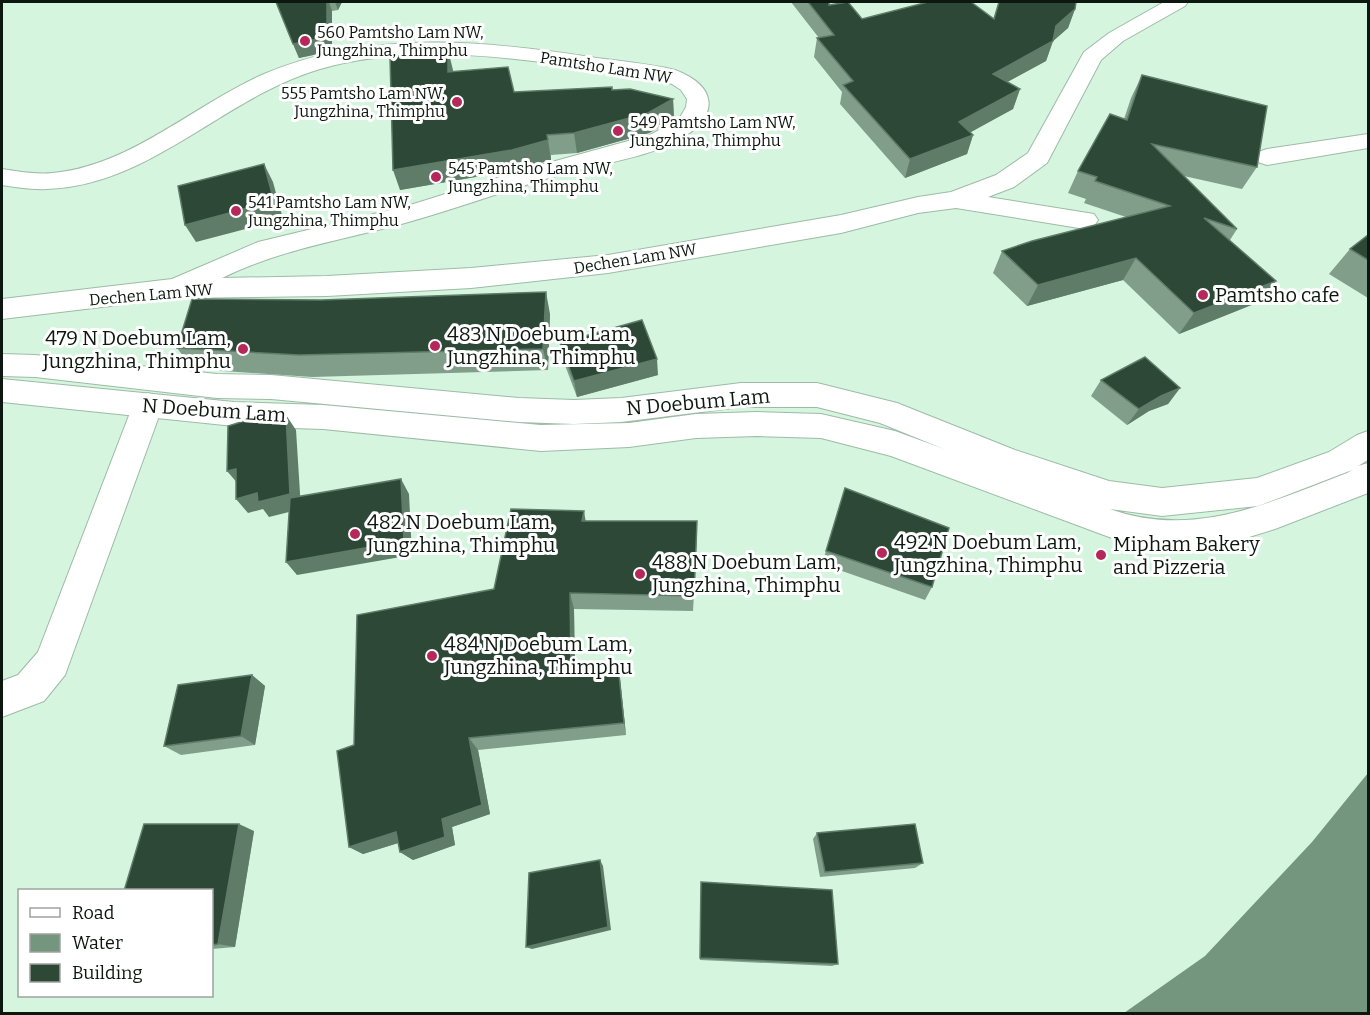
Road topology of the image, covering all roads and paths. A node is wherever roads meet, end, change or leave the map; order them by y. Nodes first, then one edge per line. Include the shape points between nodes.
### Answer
1 (1178, 2) edge
2 (1368, 141) edge
3 (1267, 157) dead end
4 (2, 177) edge
5 (955, 200) junction
6 (1085, 220) dead end
7 (177, 288) junction
8 (2, 309) edge
9 (2, 365) edge
10 (2, 390) edge
11 (148, 405) junction
12 (1368, 444) edge
13 (1368, 476) edge
14 (2, 699) edge

1 - 5 street, Dechen Lam NW via 1116,37 1092,57 1038,158 1005,181
2 - 3 street
4 - 7 street, Pamtsho Lam NW via 51,181 106,168 273,79 306,66 361,53 425,49 547,57 656,72 688,83 698,93 700,100 691,119 682,129 660,140 408,214 263,249
5 - 6 street
5 - 7 street, Dechen Lam NW via 608,264 339,286
7 - 8 street, Dechen Lam NW
9 - 12 street, N Doebum Lam via 519,410 621,410 741,395 817,395 886,412 1005,460 1108,495 1162,502 1258,492 1340,461
10 - 11 street, N Doebum Lam
11 - 13 street, N Doebum Lam via 541,438 629,435 706,426 821,426 896,444 1128,530 1192,536 1275,515
11 - 14 street via 52,663 31,688

